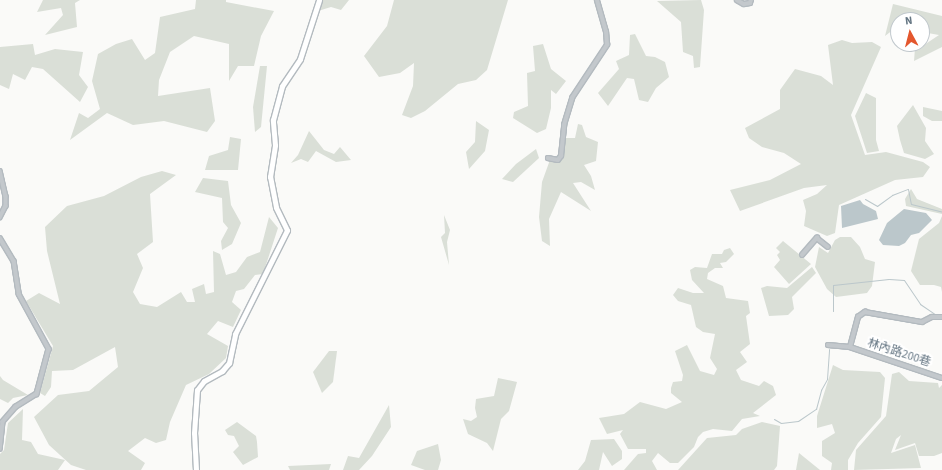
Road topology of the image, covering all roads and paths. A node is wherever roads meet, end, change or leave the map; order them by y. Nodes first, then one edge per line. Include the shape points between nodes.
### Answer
1 (319, 0) edge
2 (597, 0) edge
3 (737, 0) edge
4 (751, 0) edge
5 (548, 158) dead end
6 (0, 172) edge
7 (0, 218) edge
8 (0, 238) edge
9 (828, 247) dead end
10 (802, 255) dead end
11 (942, 317) edge
12 (828, 345) dead end
13 (850, 347) junction
14 (942, 378) edge
15 (2, 421) edge
16 (0, 449) edge
17 (196, 470) edge

1 - 17 street via 300,59 282,86 273,120 275,145 270,177 276,207 287,230 235,334 229,363 222,371 204,381 197,390 194,433
2 - 5 street via 607,45 572,98 564,125 561,156 558,160
3 - 4 street via 750,4
6 - 7 street via 6,196 6,206
8 - 15 street via 14,261 19,294 49,349 36,394
9 - 10 street via 817,238
11 - 13 street via 934,316 922,322 865,312 858,317
12 - 13 street, 林內路200巷
13 - 14 street, 林內路200巷
15 - 16 street

